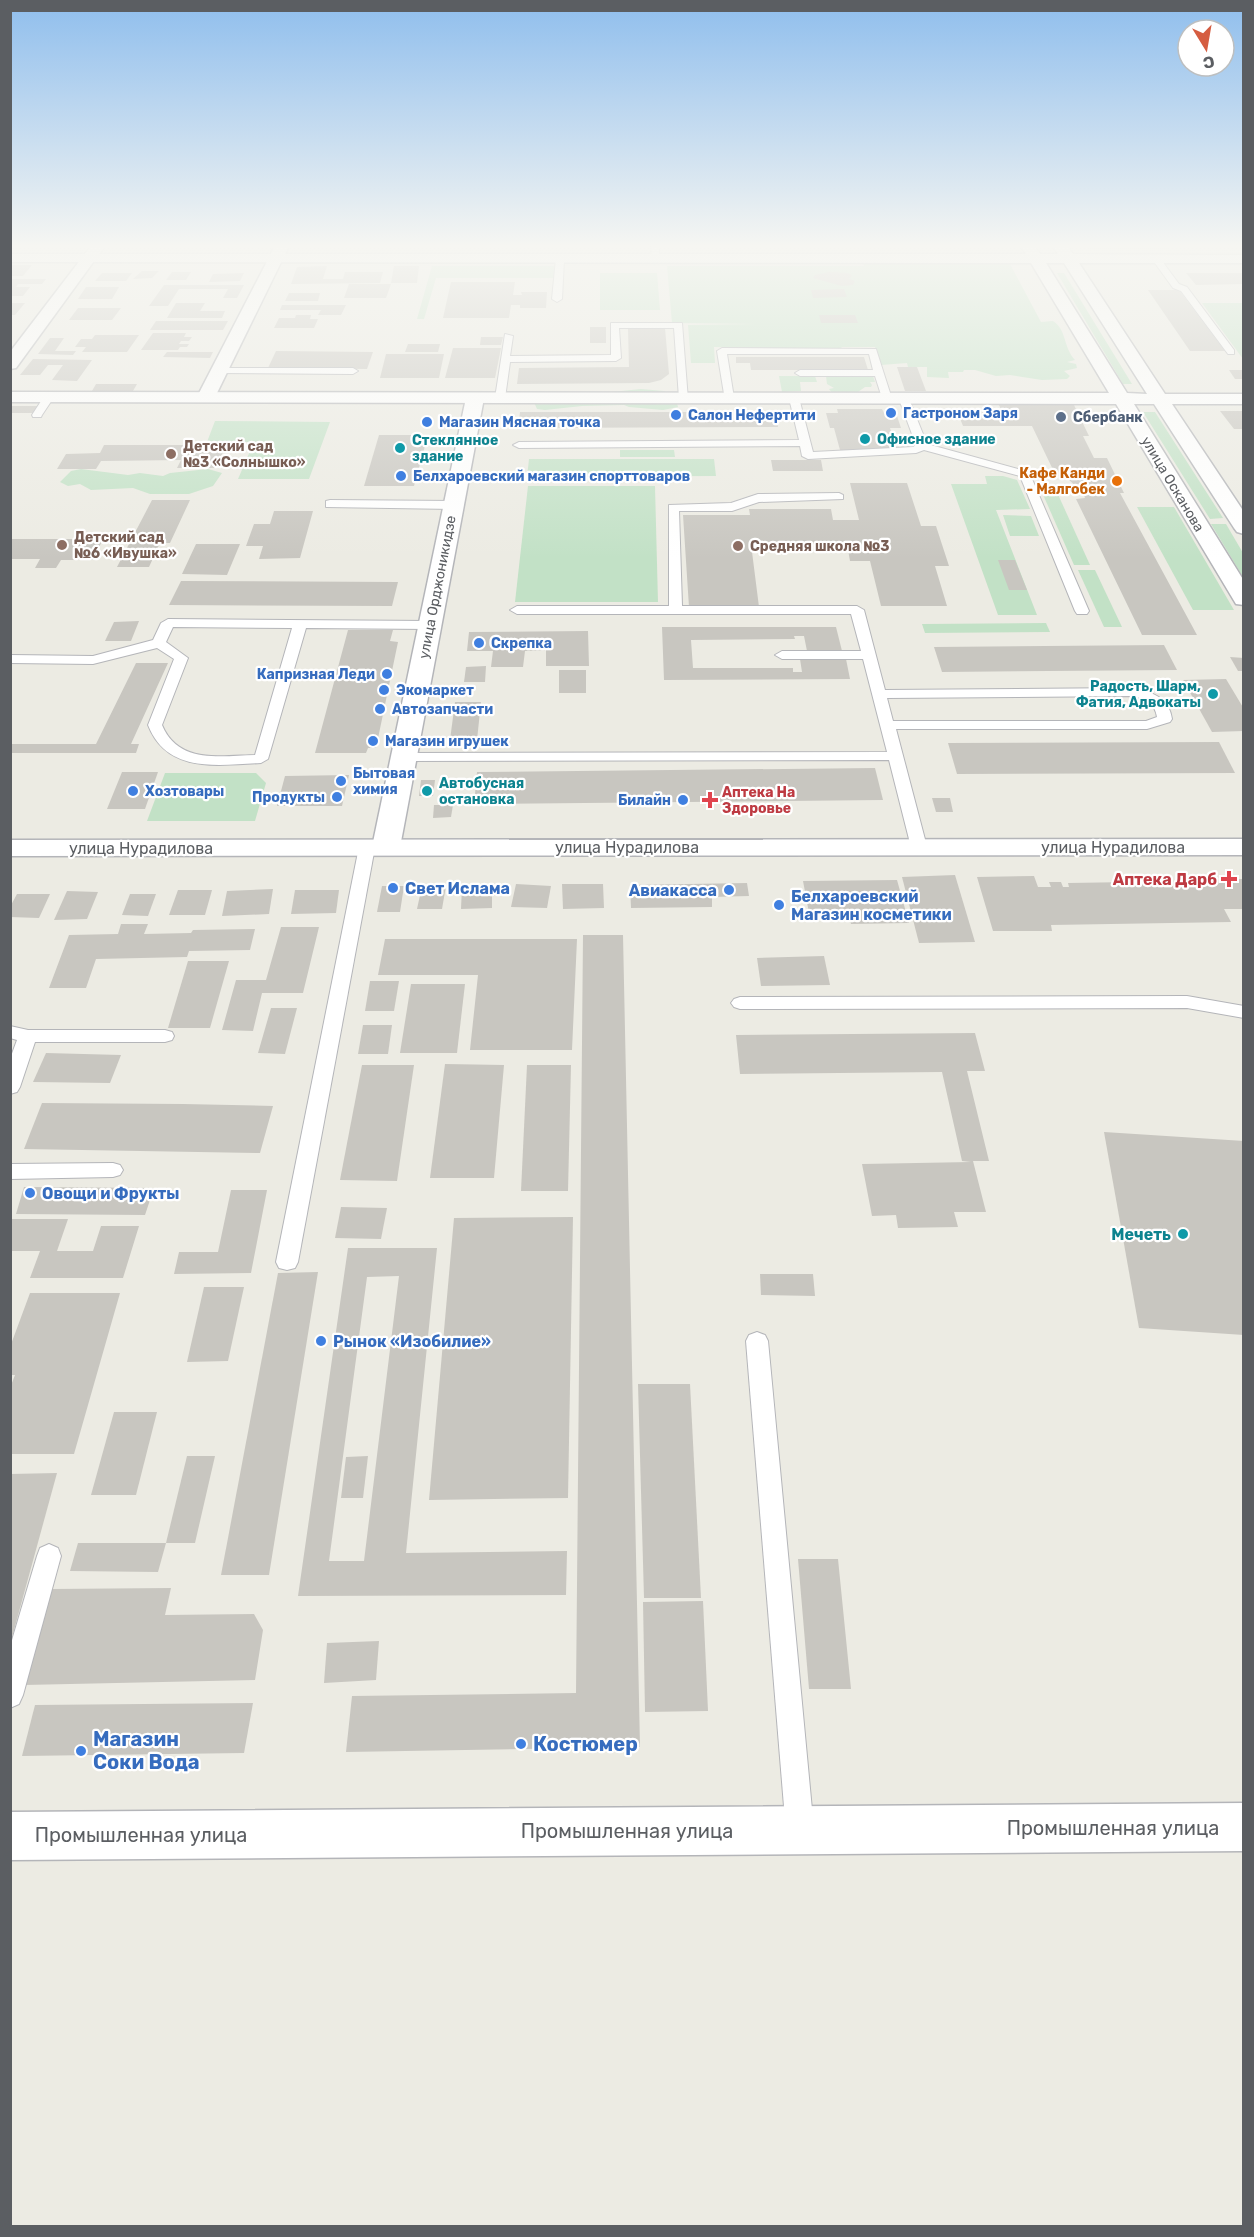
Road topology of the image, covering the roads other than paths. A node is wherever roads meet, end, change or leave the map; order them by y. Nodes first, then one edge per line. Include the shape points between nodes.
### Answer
1 (230, 350) edge
2 (507, 350) edge
3 (616, 350) edge
4 (681, 350) edge
5 (1091, 350) edge
6 (1127, 350) edge
7 (506, 359) junction
8 (220, 371) junction
9 (353, 371) dead end
10 (800, 373) dead end
11 (879, 373) junction
12 (10, 397) edge
13 (50, 397) junction
14 (207, 397) junction
15 (475, 398) junction
16 (500, 398) junction
17 (684, 398) junction
18 (729, 398) junction
19 (794, 398) junction
20 (896, 399) junction
21 (1121, 399) junction
22 (1159, 399) junction
23 (1244, 399) edge
24 (38, 415) dead end
25 (805, 444) junction
26 (519, 445) dead end
27 (922, 446) junction
28 (839, 497) dead end
29 (330, 504) dead end
30 (454, 505) junction
31 (1244, 528) edge
32 (1244, 599) edge
33 (517, 610) dead end
34 (676, 610) junction
35 (1082, 611) dead end
36 (300, 624) junction
37 (430, 625) junction
38 (159, 643) junction
39 (782, 655) dead end
40 (869, 655) junction
41 (10, 659) edge
42 (879, 694) junction
43 (887, 725) junction
44 (895, 756) junction
45 (404, 757) junction
46 (376, 847) junction
47 (919, 847) junction
48 (1244, 847) edge
49 (11, 848) edge
50 (740, 1003) dead end
51 (1244, 1012) edge
52 (19, 1034) edge
53 (165, 1036) dead end
54 (10, 1087) edge
55 (113, 1170) dead end
56 (10, 1172) edge
57 (287, 1262) dead end
58 (757, 1341) dead end
59 (49, 1556) dead end
60 (10, 1695) edge
61 (1244, 1827) edge
62 (800, 1831) junction
63 (10, 1836) edge

1 - 8 street
2 - 7 lane
3 - 7 lane via 616,358
4 - 17 lane
5 - 21 street, улица Осканова
6 - 22 street, улица Осканова
7 - 16 lane
8 - 9 lane
8 - 14 street
10 - 11 lane
11 - 18 lane via 873,351 722,351
11 - 20 lane
12 - 13 street
13 - 14 street
13 - 24 lane
14 - 15 street
15 - 16 street
15 - 30 street, улица Орджоникидзе
16 - 17 street
17 - 18 street
18 - 19 street
19 - 20 street
19 - 25 lane
20 - 21 street
20 - 27 lane
21 - 22 street
21 - 32 street, улица Осканова
22 - 23 street
22 - 31 street, улица Осканова
25 - 26 lane
25 - 27 lane via 808,456 916,450
27 - 35 lane via 1025,474
28 - 34 lane via 758,498 732,507 673,508
29 - 30 lane
30 - 37 street, улица Орджоникидзе
33 - 34 lane
34 - 40 lane via 857,610
36 - 37 lane
36 - 38 lane via 168,623
36 - 38 lane via 261,759 187,757 163,745 155,725 181,658
37 - 45 street, улица Орджоникидзе
38 - 41 lane via 93,660
39 - 40 lane
40 - 42 lane
42 - 43 lane
42 - 43 lane via 1132,692 1158,700 1165,709 1165,719 1147,724
43 - 44 lane
44 - 45 lane
44 - 47 lane
45 - 46 street, улица Орджоникидзе
46 - 47 street, улица Нурадилова
46 - 49 street, улица Нурадилова
46 - 57 lane
47 - 48 street, улица Нурадилова
50 - 51 lane via 1187,1002
52 - 53 lane
52 - 54 lane
55 - 56 lane
58 - 62 lane
59 - 60 lane
61 - 62 street, Промышленная улица
62 - 63 street, Промышленная улица

